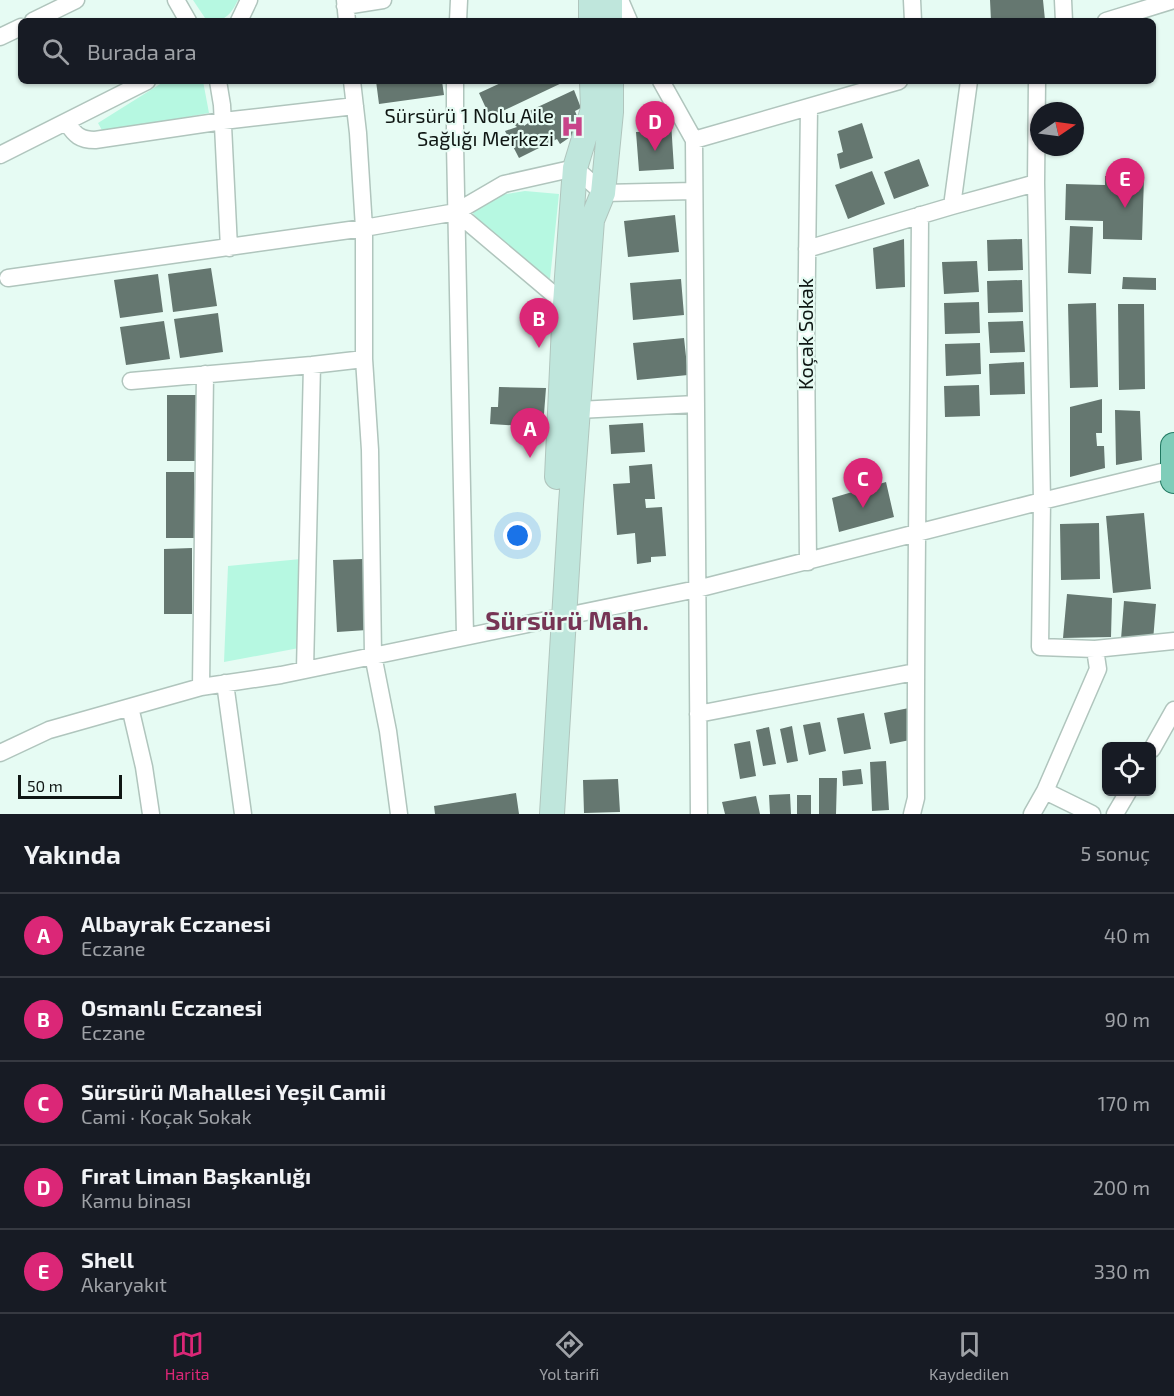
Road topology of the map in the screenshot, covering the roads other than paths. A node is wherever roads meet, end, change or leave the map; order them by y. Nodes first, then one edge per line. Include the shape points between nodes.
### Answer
1 (76, 0) edge
2 (176, 0) edge
3 (249, 0) edge
4 (383, 0) edge
5 (459, 0) edge
6 (591, 0) edge
7 (610, 0) edge
8 (620, 0) edge
9 (912, 0) edge
10 (1063, 0) edge
11 (1174, 0) edge
12 (346, 9) edge
13 (39, 18) edge
14 (186, 18) edge
15 (240, 18) edge
16 (458, 18) edge
17 (591, 18) edge
18 (610, 18) edge
19 (628, 18) edge
20 (914, 18) edge
21 (1064, 18) edge
22 (1117, 18) edge
23 (18, 28) edge
24 (0, 37) edge
25 (141, 84) edge
26 (219, 84) edge
27 (352, 84) edge
28 (456, 84) edge
29 (592, 84) edge
30 (611, 84) edge
31 (663, 84) edge
32 (889, 84) edge
33 (969, 84) edge
34 (1037, 84) edge
35 (355, 106) junction
36 (809, 107) junction
37 (223, 121) junction
38 (67, 123) junction
39 (694, 140) junction
40 (0, 155) edge
41 (575, 168) junction
42 (1036, 183) junction
43 (694, 191) junction
44 (603, 193) junction
45 (952, 206) junction
46 (456, 212) junction
47 (920, 215) junction
48 (364, 228) junction
49 (229, 248) junction
50 (807, 249) junction
51 (8, 278) dead end
52 (565, 304) junction
53 (364, 359) junction
54 (312, 366) junction
55 (205, 374) junction
56 (131, 381) dead end
57 (696, 404) junction
58 (578, 410) junction
59 (1174, 466) edge
60 (1042, 501) junction
61 (918, 532) junction
62 (808, 562) junction
63 (697, 589) junction
64 (556, 618) junction
65 (465, 636) junction
66 (1174, 641) edge
67 (1095, 649) junction
68 (373, 655) junction
69 (305, 670) junction
70 (915, 672) junction
71 (225, 683) junction
72 (201, 687) junction
73 (130, 707) junction
74 (1174, 710) edge
75 (698, 714) junction
76 (1156, 743) edge
77 (0, 753) edge
78 (1045, 791) junction
79 (1126, 796) edge
80 (151, 814) edge
81 (243, 814) edge
82 (399, 814) edge
83 (538, 814) edge
84 (552, 814) edge
85 (699, 814) edge
86 (912, 814) edge
87 (1032, 814) edge
88 (1092, 814) edge
89 (1115, 814) edge

1 - 13 street
2 - 14 street
3 - 15 street
4 - 12 street
5 - 16 street
6 - 17 main road
7 - 18 main road
8 - 19 street
9 - 20 street
10 - 21 street
11 - 22 street
23 - 24 street
25 - 38 street
26 - 37 street
27 - 35 street
28 - 46 street
29 - 41 main road via 593,109
30 - 44 main road
31 - 39 street
32 - 36 street
33 - 45 street
34 - 42 street
35 - 37 street
35 - 48 street
36 - 39 street
36 - 50 street, Koçak Sokak
37 - 38 street via 95,140 78,137
37 - 49 street
38 - 40 street
39 - 43 street
41 - 44 street
41 - 46 street via 504,184
41 - 52 main road
42 - 45 street
42 - 60 street
43 - 44 street
43 - 57 street
44 - 58 main road via 592,220
45 - 47 street
46 - 48 street
46 - 52 street
46 - 65 street
47 - 50 street
47 - 61 street
48 - 49 street
48 - 53 street
49 - 51 street
50 - 62 street, Koçak Sokak
52 - 64 main road
53 - 54 street
53 - 68 street via 370,450
54 - 55 street
54 - 69 street
55 - 56 street
55 - 72 street
57 - 58 street
57 - 63 street
58 - 64 main road
59 - 60 street
60 - 61 street
60 - 67 street via 1040,647
61 - 62 street
61 - 70 street
62 - 63 street
63 - 64 street
63 - 75 street
64 - 65 street
64 - 83 main road
64 - 84 main road
65 - 68 street
66 - 67 street
67 - 78 street via 1098,669
68 - 69 street
68 - 82 street
69 - 71 street
70 - 75 street
70 - 86 street via 916,798
71 - 72 street
71 - 81 street
72 - 73 street
73 - 77 street via 49,730
73 - 80 street
74 - 76 street
75 - 85 street
78 - 87 street
78 - 88 street
79 - 89 street

